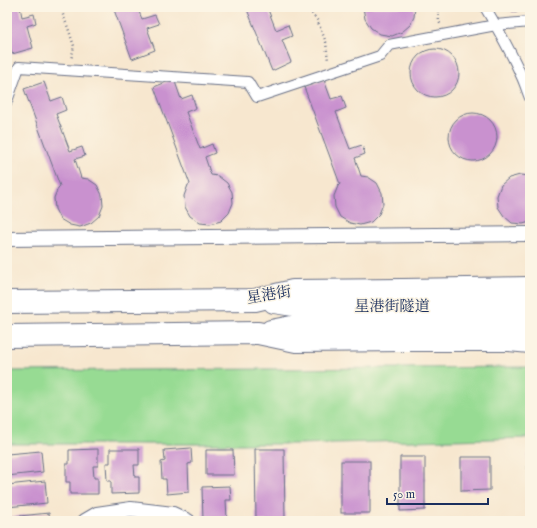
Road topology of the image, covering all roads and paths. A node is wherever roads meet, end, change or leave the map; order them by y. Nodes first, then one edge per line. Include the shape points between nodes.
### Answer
1 (60, 7) edge
2 (307, 7) edge
3 (438, 7) edge
4 (485, 7) edge
5 (530, 22) edge
6 (496, 25) junction
7 (446, 34) junction
8 (69, 70) junction
9 (329, 73) junction
10 (530, 98) edge
11 (7, 101) edge
12 (530, 234) edge
13 (7, 239) edge
14 (530, 288) edge
15 (255, 300) junction
16 (7, 302) edge
17 (530, 307) edge
18 (530, 322) edge
19 (258, 333) junction
20 (7, 336) edge
21 (530, 342) edge
22 (85, 521) edge
23 (188, 521) edge

1 - 8 path via 74,46
2 - 9 path via 317,20 326,42
3 - 7 path via 439,22
4 - 6 street
5 - 6 street
6 - 7 street
6 - 10 street
7 - 9 street via 389,45 380,56
8 - 9 street via 248,82 257,97
8 - 11 street via 19,67
12 - 13 street
14 - 15 main road, 星港街 via 293,291
15 - 16 main road, 星港街
15 - 17 main road, 星港街隧道 via 307,307
18 - 19 main road, 星港街隧道 via 307,324
19 - 20 main road
19 - 21 main road via 296,341
22 - 23 street via 97,514 131,510 173,514

